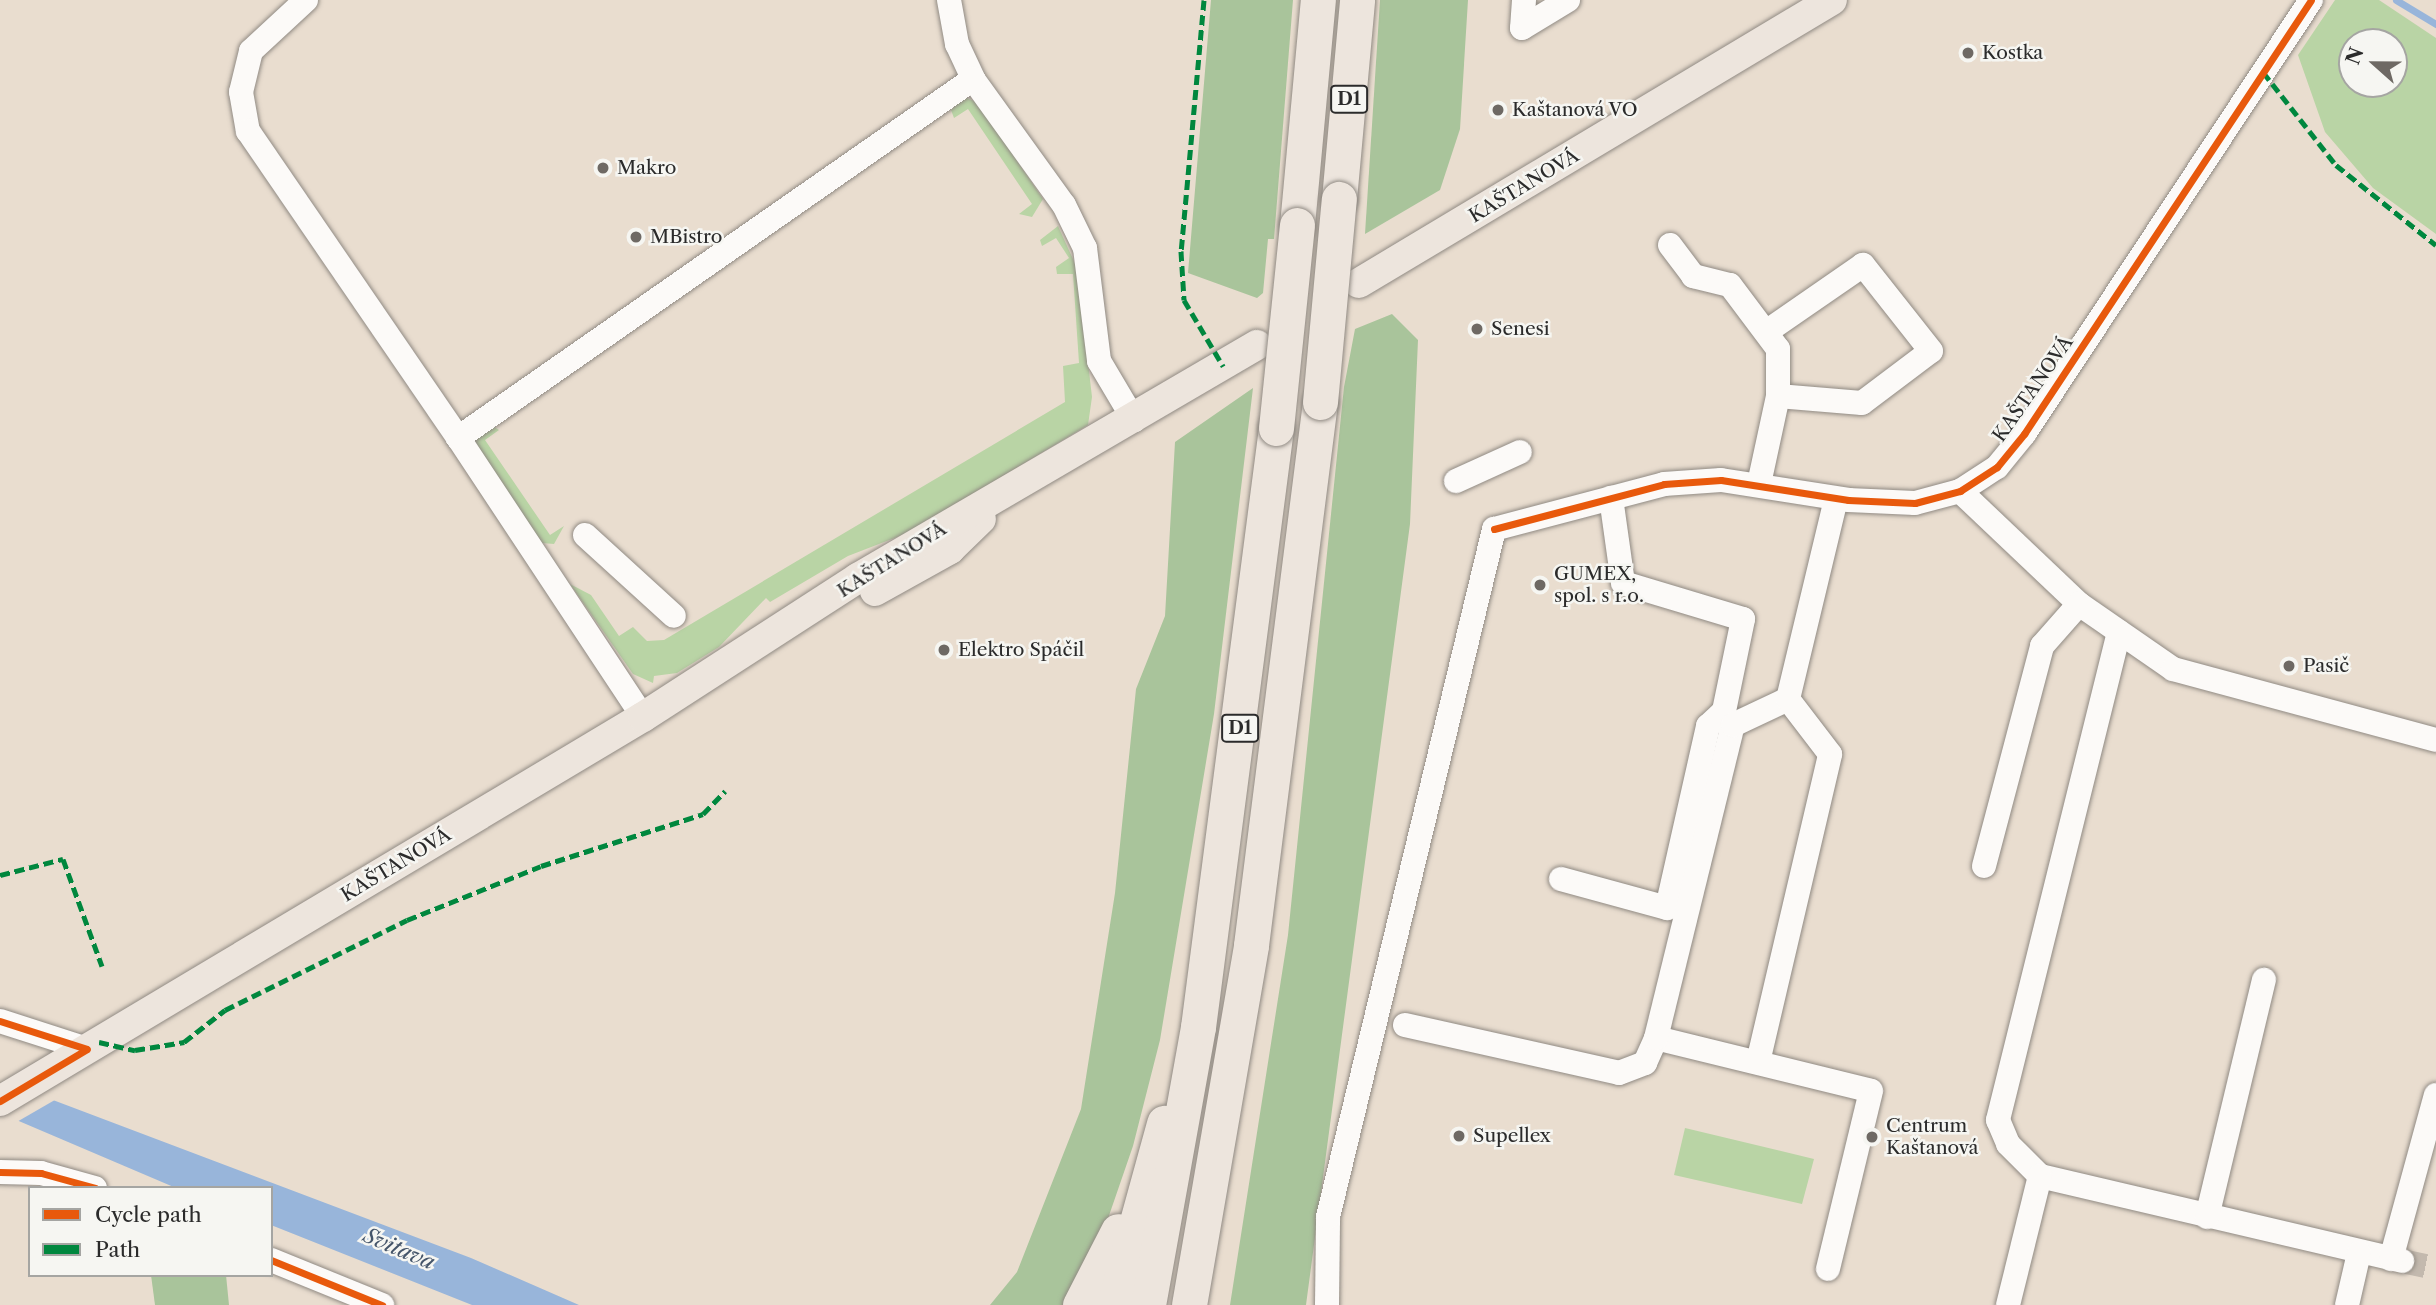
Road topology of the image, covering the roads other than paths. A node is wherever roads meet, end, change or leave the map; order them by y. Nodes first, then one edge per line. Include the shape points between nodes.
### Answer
1 (306, 0) edge
2 (948, 0) edge
3 (1318, 0) edge
4 (1357, 0) edge
5 (1524, 0) edge
6 (1568, 0) edge
7 (1832, 0) edge
8 (2311, 0) edge
9 (973, 79) junction
10 (1670, 246) dead end
11 (1359, 283) dead end
12 (1766, 332) junction
13 (1258, 345) dead end
14 (1778, 396) junction
15 (1134, 420) junction
16 (458, 438) junction
17 (1520, 452) dead end
18 (1456, 481) dead end
19 (1759, 484) junction
20 (1960, 491) junction
21 (1611, 498) junction
22 (1836, 499) junction
23 (585, 535) dead end
24 (2079, 604) junction
25 (674, 616) dead end
26 (2119, 632) junction
27 (1788, 699) junction
28 (643, 717) junction
29 (2436, 740) edge
30 (1984, 866) dead end
31 (1561, 879) dead end
32 (2264, 981) dead end
33 (0, 1021) edge
34 (1405, 1025) dead end
35 (1198, 1027) junction
36 (1656, 1038) junction
37 (80, 1054) junction
38 (1758, 1062) junction
39 (2436, 1095) edge
40 (0, 1101) edge
41 (0, 1172) edge
42 (1146, 1175) junction
43 (2040, 1176) junction
44 (88, 1186) edge
45 (2207, 1217) junction
46 (2359, 1253) junction
47 (273, 1261) edge
48 (1828, 1269) dead end
49 (383, 1305) edge
50 (1080, 1305) edge
51 (1114, 1305) edge
52 (1148, 1305) edge
53 (1189, 1305) edge
54 (1327, 1305) edge
55 (2008, 1305) edge
56 (2347, 1305) edge

1 - 16 street via 251,51 241,92 248,131
2 - 9 street via 957,44
3 - 35 highway, D1, bridge via 1276,428
4 - 53 highway, D1, bridge via 1320,402 1251,945
5 - 6 street via 1522,28
7 - 11 main road, KAŠTANOVÁ
8 - 20 street, KAŠTANOVÁ via 2024,434 1997,467
9 - 15 street via 1064,205 1085,248 1099,361
9 - 16 street
10 - 12 street via 1693,276 1730,285
12 - 14 street via 1778,349
12 - 14 street via 1863,265 1931,351 1862,403
13 - 15 main road, KAŠTANOVÁ
14 - 19 street
15 - 28 main road, KAŠTANOVÁ via 998,501 950,549 873,593 792,626
16 - 28 street
17 - 18 street
19 - 21 street, KAŠTANOVÁ via 1664,484
19 - 22 street, KAŠTANOVÁ
20 - 22 street, KAŠTANOVÁ via 1914,503
20 - 24 street
21 - 31 street via 1623,583 1743,618 1724,711 1708,726 1667,908
21 - 54 street, KAŠTANOVÁ via 1493,529 1328,1217
22 - 27 street
23 - 25 street
24 - 26 street
24 - 30 street via 2042,646
26 - 29 street via 2184,673
26 - 43 street via 1998,1119 2008,1144
27 - 36 street via 1733,725
27 - 38 street via 1830,754
28 - 37 main road, KAŠTANOVÁ
32 - 45 street
33 - 37 street
34 - 36 street via 1619,1073 1646,1063
35 - 42 highway
35 - 52 highway, D1
36 - 38 street
37 - 40 main road, KAŠTANOVÁ
38 - 48 street via 1871,1091
39 - 46 street via 2397,1260
41 - 44 street via 41,1173
42 - 50 highway
42 - 51 highway
43 - 45 street
43 - 55 street
45 - 46 street
46 - 56 street
47 - 49 street

